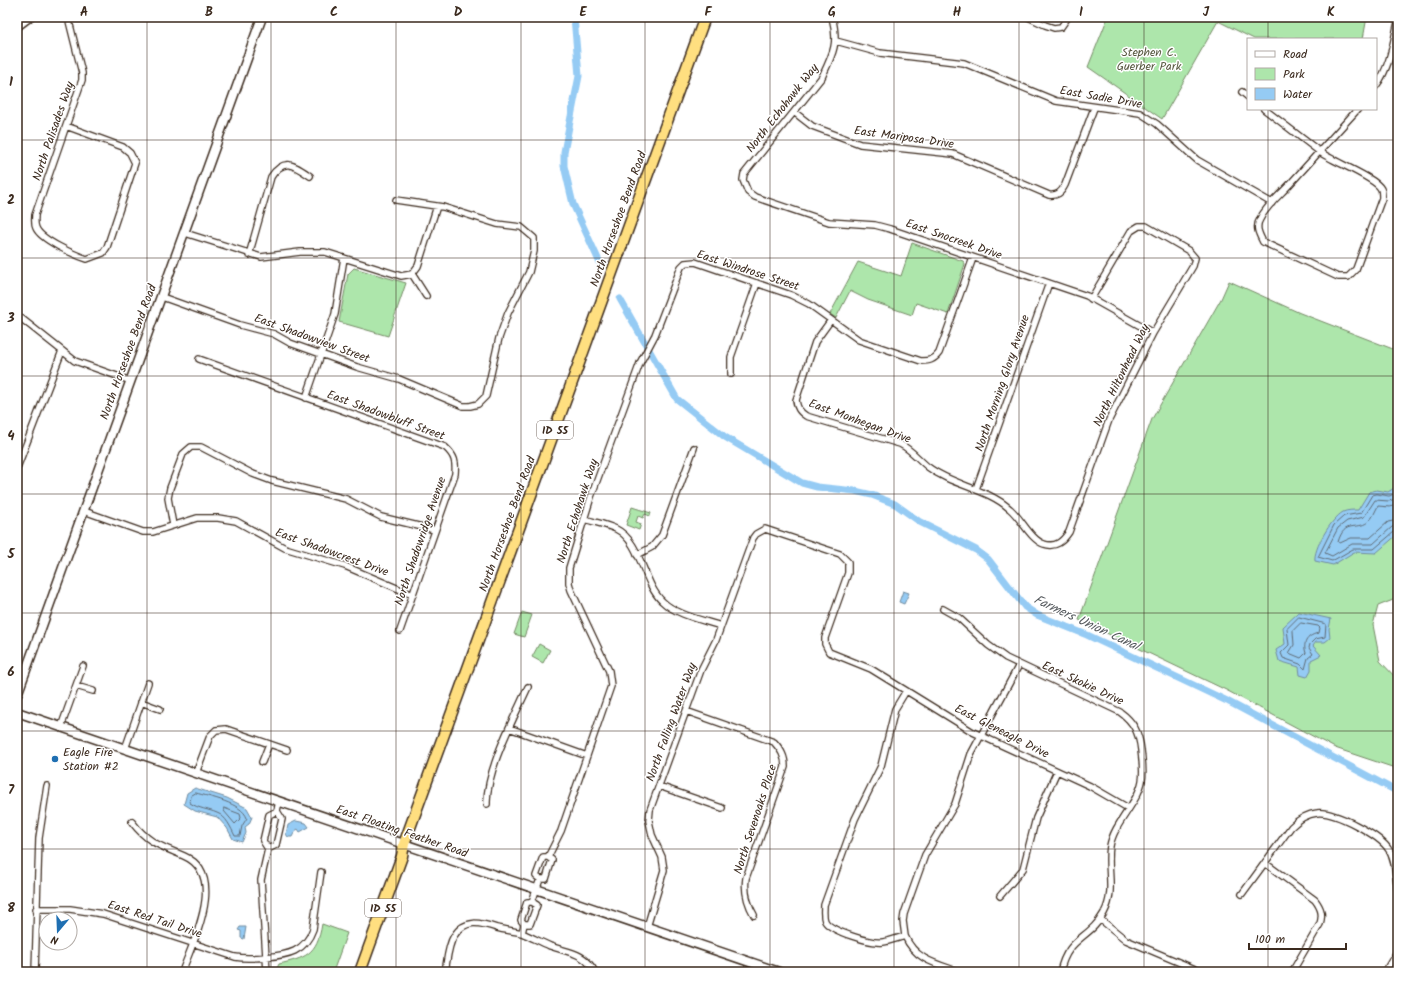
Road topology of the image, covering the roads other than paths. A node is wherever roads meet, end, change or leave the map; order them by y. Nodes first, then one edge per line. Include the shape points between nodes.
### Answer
1 (29, 17) edge
2 (68, 17) edge
3 (262, 17) edge
4 (706, 17) edge
5 (832, 17) edge
6 (1028, 17) edge
7 (1068, 17) edge
8 (1398, 22) edge
9 (17, 26) edge
10 (836, 41) junction
11 (1377, 84) edge
12 (1242, 92) dead end
13 (1247, 96) edge
14 (1094, 108) junction
15 (1265, 110) edge
16 (1357, 110) edge
17 (794, 112) junction
18 (66, 126) junction
19 (1320, 152) junction
20 (310, 176) dead end
21 (744, 186) joint
22 (396, 200) dead end
23 (1272, 203) junction
24 (437, 206) junction
25 (184, 233) junction
26 (249, 255) junction
27 (344, 258) junction
28 (973, 258) junction
29 (684, 263) joint
30 (412, 274) junction
31 (757, 283) junction
32 (1049, 283) junction
33 (426, 296) dead end
34 (162, 297) junction
35 (1091, 299) junction
36 (17, 315) edge
37 (831, 320) junction
38 (1153, 333) junction
39 (62, 351) junction
40 (321, 355) junction
41 (199, 359) dead end
42 (731, 374) dead end
43 (130, 381) junction
44 (306, 398) junction
45 (694, 448) dead end
46 (455, 457) joint
47 (17, 468) edge
48 (976, 489) junction
49 (84, 511) junction
50 (584, 519) junction
51 (173, 525) junction
52 (436, 530) junction
53 (1053, 545) joint
54 (637, 555) junction
55 (413, 595) junction
56 (943, 609) dead end
57 (721, 626) junction
58 (400, 630) dead end
59 (826, 648) joint
60 (1019, 665) junction
61 (83, 666) dead end
62 (148, 683) dead end
63 (76, 686) junction
64 (528, 687) dead end
65 (93, 691) dead end
66 (906, 691) junction
67 (18, 692) edge
68 (141, 702) junction
69 (160, 709) dead end
70 (686, 711) junction
71 (17, 712) edge
72 (61, 727) junction
73 (509, 728) junction
74 (980, 735) junction
75 (269, 744) junction
76 (125, 749) junction
77 (287, 750) dead end
78 (587, 756) junction
79 (262, 762) dead end
80 (1057, 771) junction
81 (196, 773) junction
82 (47, 786) dead end
83 (659, 786) junction
84 (279, 801) junction
85 (487, 804) dead end
86 (722, 808) dead end
87 (1128, 808) junction
88 (277, 811) junction
89 (132, 822) dead end
90 (404, 844) junction
91 (268, 849) junction
92 (548, 857) junction
93 (1264, 863) junction
94 (321, 872) dead end
95 (540, 879) junction
96 (536, 889) junction
97 (1398, 892) edge
98 (1242, 894) dead end
99 (1000, 896) dead end
100 (532, 902) junction
101 (36, 909) junction
102 (754, 915) dead end
103 (1100, 919) junction
104 (524, 924) junction
105 (647, 927) junction
106 (522, 933) junction
107 (905, 936) junction
108 (192, 942) junction
109 (1398, 950) edge
110 (266, 957) junction
111 (35, 972) edge
112 (182, 972) edge
113 (267, 972) edge
114 (360, 972) edge
115 (445, 972) edge
116 (595, 972) edge
117 (779, 972) edge
118 (960, 972) edge
119 (1060, 972) edge
120 (1202, 972) edge
121 (1292, 972) edge
122 (1385, 972) edge

1 - 9 street
2 - 18 street, North Palisades Way via 82,80
3 - 25 street, North Horseshoe Bend Road
4 - 90 highway, North Horseshoe Bend Road / ID 55
5 - 10 street, North Echohawk Way
6 - 7 street via 1054,28 1061,26
8 - 11 street via 1391,53
10 - 14 street, East Sadie Drive via 880,53 964,62 1056,101
10 - 17 street, North Echohawk Way via 831,61 822,77
12 - 13 street
14 - 17 street, East Mariposa Drive via 1066,186 1059,194 1049,195 953,154 860,144 812,126
14 - 23 street, East Sadie Drive via 1140,113 1157,124 1197,160
15 - 19 street
16 - 19 street
17 - 21 street, North Echohawk Way via 744,174
18 - 18 street, North Palisades Way via 123,148 133,158 134,163 107,247 103,253 87,259 45,238 36,228 35,215
19 - 23 street
19 - 23 street via 1375,182 1381,189 1382,198 1356,269 1348,277 1338,277 1263,242 1257,226
20 - 26 street via 289,164 276,170 265,197
21 - 28 street, East Snocreek Drive via 754,197 829,222 883,227
22 - 24 street
24 - 30 street via 418,266
24 - 40 street, East Shadowview Street via 498,224 521,227 534,238 529,272 508,313 499,338 486,396 478,404 463,406 399,379
25 - 26 street
25 - 34 street, North Horseshoe Bend Road
26 - 27 street via 260,257 325,252
27 - 30 street via 401,276
27 - 40 street via 335,314
28 - 32 street, East Snocreek Drive
28 - 37 street, East Windrose Street via 939,353 932,360 921,361 858,340
29 - 31 street, East Windrose Street via 695,262
29 - 50 street, North Echohawk Way via 678,271 651,343 637,370
30 - 33 street
31 - 37 street, East Windrose Street via 801,300
31 - 42 street via 731,357
32 - 35 street, East Snocreek Drive
32 - 48 street, North Morning Glory Avenue
34 - 40 street, East Shadowview Street via 240,325 274,334
34 - 43 street, North Horseshoe Bend Road
35 - 38 street, East Snocreek Drive
35 - 38 street, North Hiltonhead Way via 1131,231 1139,226 1146,226 1189,251 1195,258 1193,266
36 - 39 street
37 - 48 street, East Monhegan Drive via 815,342 796,400 797,407 806,416 900,444 928,468
38 - 53 street, North Hiltonhead Way via 1109,420 1069,532 1062,542
39 - 43 street via 82,364
39 - 47 street
40 - 44 street
41 - 44 street, East Shadowbluff Street
43 - 49 street, North Horseshoe Bend Road
44 - 46 street, East Shadowbluff Street via 445,447
45 - 54 street via 662,535 652,547
46 - 52 street, North Shadowridge Avenue via 455,474
48 - 53 street, East Monhegan Drive via 1011,509 1038,541
49 - 51 street, East Shadowcrest Drive via 143,532 153,532
49 - 67 street, North Horseshoe Bend Road
50 - 54 street via 623,533
50 - 78 street, North Echohawk Way via 569,568 569,583 611,678 609,693
51 - 52 street via 168,498 170,488 183,454 191,448 201,447 272,481 346,499 381,517
51 - 55 street, East Shadowcrest Drive via 198,518 236,521 285,548 345,566
52 - 55 street, North Shadowridge Avenue
54 - 57 street via 654,591 664,603
55 - 58 street, North Shadowridge Avenue
56 - 60 street, East Skokie Drive via 959,618 994,649
57 - 59 street, North Falling Water Way via 753,538 760,530 771,529 840,554 848,562 848,573 825,638
57 - 70 street, North Falling Water Way
59 - 66 street, East Gleneagle Drive via 833,654 871,669
60 - 74 street
60 - 87 street, East Skokie Drive via 1120,712 1134,725 1139,738 1143,769 1142,781
61 - 63 street
62 - 68 street
63 - 65 street
63 - 72 street
64 - 73 street
66 - 74 street, East Gleneagle Drive
66 - 107 street via 892,716 878,773 854,819 823,914 825,921 835,930 876,942
68 - 69 street
68 - 76 street
70 - 83 street, North Falling Water Way
70 - 102 street, North Sevenoaks Place via 774,742 782,753 785,767 745,884 747,901
71 - 72 street, East Floating Feather Road
72 - 76 street, East Floating Feather Road
73 - 78 street
73 - 85 street via 488,787
74 - 80 street, East Gleneagle Drive
74 - 107 street via 955,804 922,862 904,914
75 - 77 street
75 - 79 street
75 - 81 street via 226,729 216,730 210,736
76 - 81 street, East Floating Feather Road
78 - 92 street, North Echohawk Way
80 - 87 street, East Gleneagle Drive
80 - 99 street via 1036,818 1023,869
81 - 84 street, East Floating Feather Road
82 - 101 street via 39,838
83 - 86 street
83 - 105 street, North Falling Water Way via 650,810 649,821 664,870
84 - 88 street
84 - 90 street, East Floating Feather Road
87 - 103 street via 1110,846 1110,894 1107,907
88 - 91 street via 269,815 263,841
88 - 91 street via 282,819 276,845
89 - 108 street via 140,833 152,842 194,862 204,877 206,900
90 - 96 street, East Floating Feather Road
90 - 114 highway, North Horseshoe Bend Road / ID 55 via 402,856
91 - 110 street via 261,880
92 - 95 street, North Echohawk Way via 543,857 536,876
92 - 95 street, North Echohawk Way via 552,860 546,879
93 - 97 street via 1298,820 1318,812 1335,815 1382,842 1389,850
93 - 98 street
93 - 121 street via 1315,900 1320,907 1320,924
94 - 110 street, East Red Tail Drive via 310,937 292,954
95 - 96 street, North Echohawk Way
96 - 100 street, North Echohawk Way
96 - 105 street, East Floating Feather Road
100 - 104 street via 527,902 521,920
100 - 104 street via 537,905 530,924
101 - 108 street, East Red Tail Drive via 70,909 103,914
101 - 111 street
103 - 119 street via 1066,952
103 - 120 street via 1126,940
104 - 106 street
105 - 117 street, East Floating Feather Road
106 - 115 street via 484,923 463,926 453,937
106 - 116 street via 549,946 579,954 589,962
107 - 118 street via 912,949 923,959
108 - 110 street, East Red Tail Drive via 235,957
108 - 112 street
109 - 122 street
110 - 113 street

